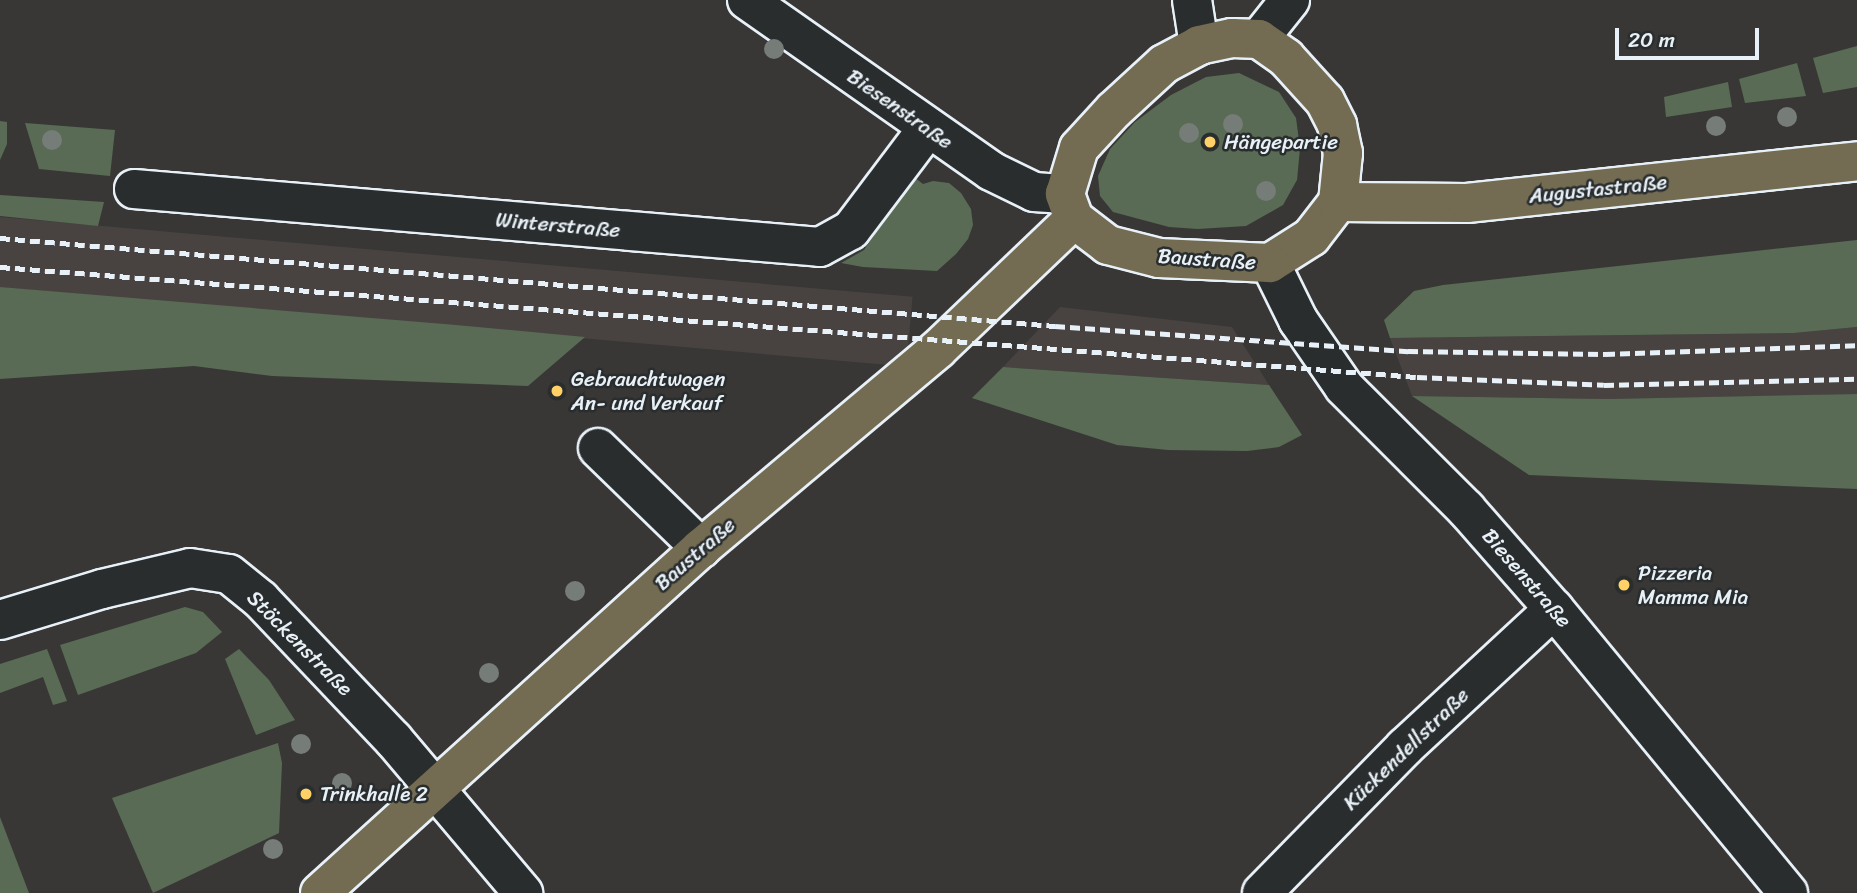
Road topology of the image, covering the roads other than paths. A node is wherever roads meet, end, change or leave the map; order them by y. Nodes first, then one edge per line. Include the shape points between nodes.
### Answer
1 (747, 0) edge
2 (1192, 0) edge
3 (1290, 0) edge
4 (1259, 39) junction
5 (1199, 45) junction
6 (928, 129) junction
7 (1857, 161) edge
8 (134, 189) dead end
9 (1338, 202) junction
10 (1070, 206) junction
11 (1270, 263) junction
12 (598, 448) dead end
13 (701, 548) junction
14 (1554, 609) junction
15 (0, 620) edge
16 (434, 788) junction
17 (320, 893) edge
18 (523, 893) edge
19 (1262, 893) edge
20 (1788, 893) edge

1 - 6 street, Biesenstraße
2 - 5 street
3 - 4 street
4 - 5 main road, Baustraße via 1231,38
4 - 9 main road via 1294,66 1325,101 1337,125 1343,153
5 - 10 main road, Baustraße via 1164,64 1079,148
6 - 8 street, Winterstraße via 851,230 820,247
6 - 10 street, Biesenstraße via 1011,182
7 - 9 main road, Augustastraße via 1467,203
9 - 11 main road, Baustraße via 1311,237
10 - 11 main road, Baustraße via 1108,245 1159,258
10 - 13 main road, Baustraße via 938,349
11 - 14 street, Biesenstraße via 1298,320 1344,387 1466,509
12 - 13 street
13 - 16 main road, Baustraße
14 - 19 street, Kückendellstraße via 1405,747
14 - 20 street, Biesenstraße
15 - 16 street, Stöckenstraße via 190,568 229,574 261,600
16 - 17 main road, Baustraße
16 - 18 street, Stöckenstraße

